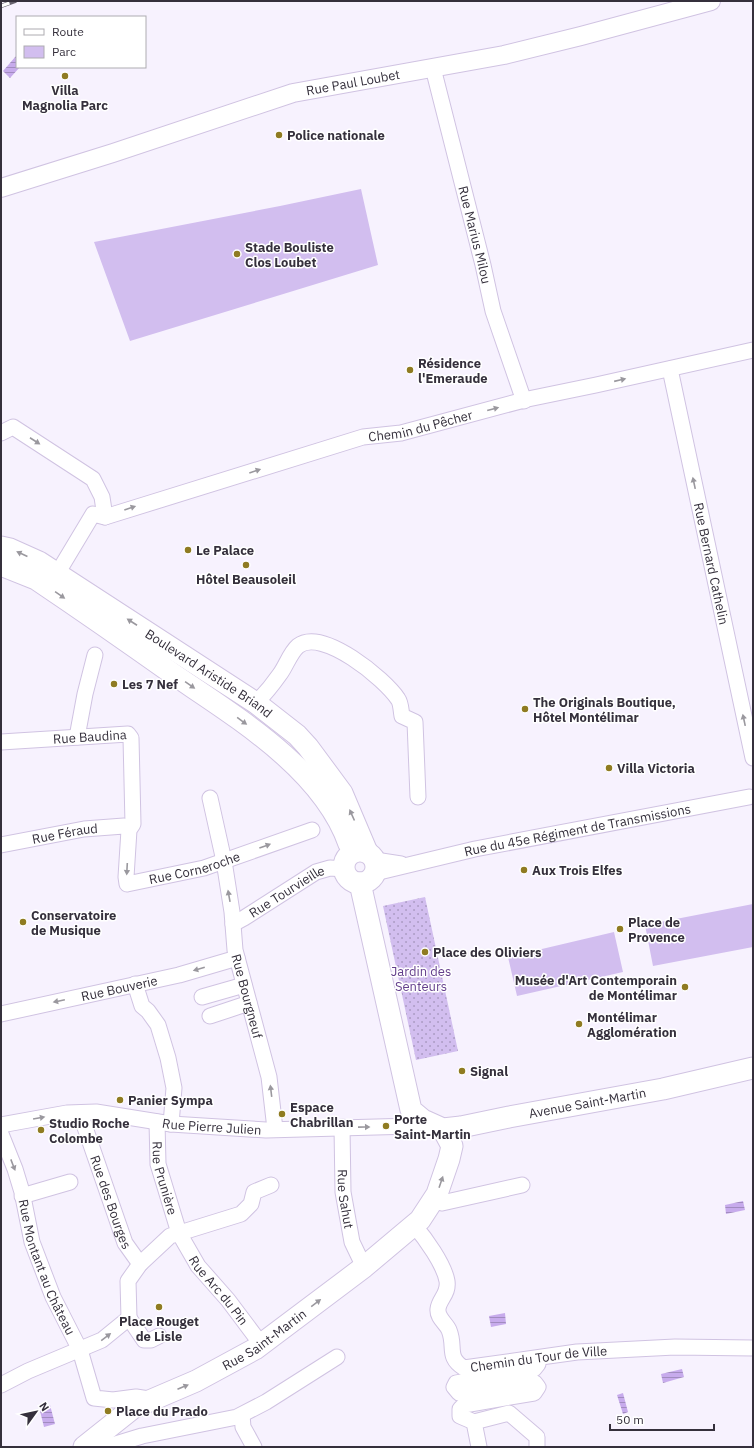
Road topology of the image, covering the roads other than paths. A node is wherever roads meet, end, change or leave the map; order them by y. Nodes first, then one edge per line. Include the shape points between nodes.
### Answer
1 (711, 1) edge
2 (433, 68) junction
3 (1, 188) edge
4 (753, 350) edge
5 (670, 369) junction
6 (524, 401) junction
7 (1, 433) edge
8 (99, 516) junction
9 (1, 546) edge
10 (1, 565) edge
11 (57, 574) junction
12 (95, 655) dead end
13 (256, 703) junction
14 (77, 737) junction
15 (1, 742) edge
16 (753, 758) edge
17 (752, 796) edge
18 (418, 797) dead end
19 (210, 798) dead end
20 (129, 830) junction
21 (312, 830) dead end
22 (1, 845) edge
23 (224, 862) junction
24 (406, 865) joint
25 (363, 867) junction
26 (233, 924) junction
27 (237, 958) junction
28 (135, 984) junction
29 (244, 985) junction
30 (202, 997) dead end
31 (249, 1003) junction
32 (1, 1014) edge
33 (210, 1016) dead end
34 (753, 1068) edge
35 (80, 1113) junction
36 (423, 1120) junction
37 (164, 1123) junction
38 (478, 1124) junction
39 (1, 1125) edge
40 (342, 1127) junction
41 (443, 1129) junction
42 (275, 1130) junction
43 (1, 1134) edge
44 (449, 1159) junction
45 (70, 1182) dead end
46 (271, 1185) dead end
47 (522, 1185) dead end
48 (22, 1196) junction
49 (433, 1201) junction
50 (414, 1225) junction
51 (179, 1233) junction
52 (140, 1264) junction
53 (364, 1267) junction
54 (129, 1318) junction
55 (158, 1336) dead end
56 (262, 1344) junction
57 (753, 1348) edge
58 (80, 1350) junction
59 (337, 1357) dead end
60 (539, 1358) junction
61 (1, 1385) edge
62 (152, 1400) junction
63 (242, 1415) junction
64 (474, 1422) junction
65 (103, 1440) edge
66 (84, 1447) edge
67 (254, 1447) edge
68 (479, 1447) edge
69 (538, 1447) edge

1 - 2 street, Rue Paul Loubet via 504,55
2 - 3 street, Rue Paul Loubet via 293,92
2 - 6 street, Rue Marius Milou via 493,311
4 - 5 street, Chemin du Pêcher
6 -> 5 street, Chemin du Pêcher
16 -> 5 street, Rue Bernard Cathelin
8 -> 6 street, Chemin du Pêcher via 363,437 401,433
7 -> 8 street via 13,427 93,479 102,497
8 - 11 street
11 -> 9 main road, Boulevard Aristide Briand via 39,562
10 -> 25 main road, Boulevard Aristide Briand via 36,578 242,721 296,765 330,806
13 -> 11 main road, Boulevard Aristide Briand
12 - 14 street
13 - 18 street via 298,646 314,642 342,651 387,686 399,700 402,716 415,722
25 -> 13 main road, Boulevard Aristide Briand via 342,793 297,735
14 - 15 street, Rue Baudina
14 - 20 street, Rue Baudina via 128,734 131,738 133,824
17 - 24 street, Rue du 45e Régiment de Transmissions via 475,849
19 - 23 street, Rue Bourgneuf
20 - 22 street, Rue Féraud via 124,826 84,828
20 -> 23 street, Rue Corneroche via 126,877 128,884
23 -> 21 street, Rue Corneroche
26 -> 23 street, Rue Bourgneuf
24 - 25 street, Rue Tourvieille
25 - 26 street, Rue Tourvieille via 330,868 316,872
25 - 36 main road via 411,1110
26 - 27 street, Rue Bourgneuf
27 -> 28 street, Rue Bouverie
27 - 29 street, Rue Bourgneuf
28 -> 32 street, Rue Bouverie
28 - 37 street, Rue Prunière via 142,1006 158,1025 168,1058 174,1088
29 - 30 street
29 - 31 street, Rue Bourgneuf
31 - 33 street
42 -> 31 street, Rue Bourgneuf via 269,1077
34 - 38 main road, Avenue Saint-Martin via 663,1089
35 - 37 street, Rue Pierre Julien via 96,1112
39 -> 35 street, Rue Pierre Julien
35 - 52 street, Rue des Bourges via 125,1243
40 -> 36 street, Rue Pierre Julien via 413,1126
36 - 41 main road
37 - 42 street, Rue Pierre Julien
37 - 51 street, Rue Prunière via 158,1164
38 - 41 main road, Avenue Saint-Martin
38 - 44 main road
40 - 42 street, Rue Pierre Julien
40 - 53 street, Rue Sahut via 343,1192 352,1242
41 - 44 main road via 452,1146
43 -> 48 street, Rue Montant au Château via 15,1169
49 -> 44 main road, Rue Saint-Martin
45 - 48 street
46 - 51 street via 254,1192 251,1204 241,1214
47 - 49 street via 442,1203
48 - 58 street, Rue Montant au Château via 32,1242 53,1297
49 - 50 main road, Rue Saint-Martin
50 - 53 main road, Rue Saint-Martin
50 - 60 street, Chemin du Tour de Ville via 444,1268 448,1287 438,1307 438,1313 450,1332 453,1359 457,1364 464,1368
51 - 52 street via 170,1236
51 - 56 street, Rue Arc du Pin via 198,1266
52 - 54 street via 128,1281
56 -> 53 main road, Rue Saint-Martin
54 - 55 street via 144,1340
58 -> 54 street via 102,1340
62 -> 56 main road, Rue Saint-Martin via 196,1382
57 - 60 street, Chemin du Tour de Ville via 577,1352
58 - 61 street
58 - 62 street, Rue Montant au Château via 94,1398 113,1400 136,1397
59 - 63 street
60 - 64 street via 539,1363 534,1368 456,1383 454,1387 459,1393 530,1381 538,1387 534,1393 464,1405 460,1410 460,1416
62 - 65 main road, Rue Saint-Martin via 133,1408
63 - 65 street via 142,1436
63 - 67 street via 243,1427
64 - 68 street
64 - 69 street via 509,1413 537,1437
65 - 66 main road, Rue Saint-Martin

